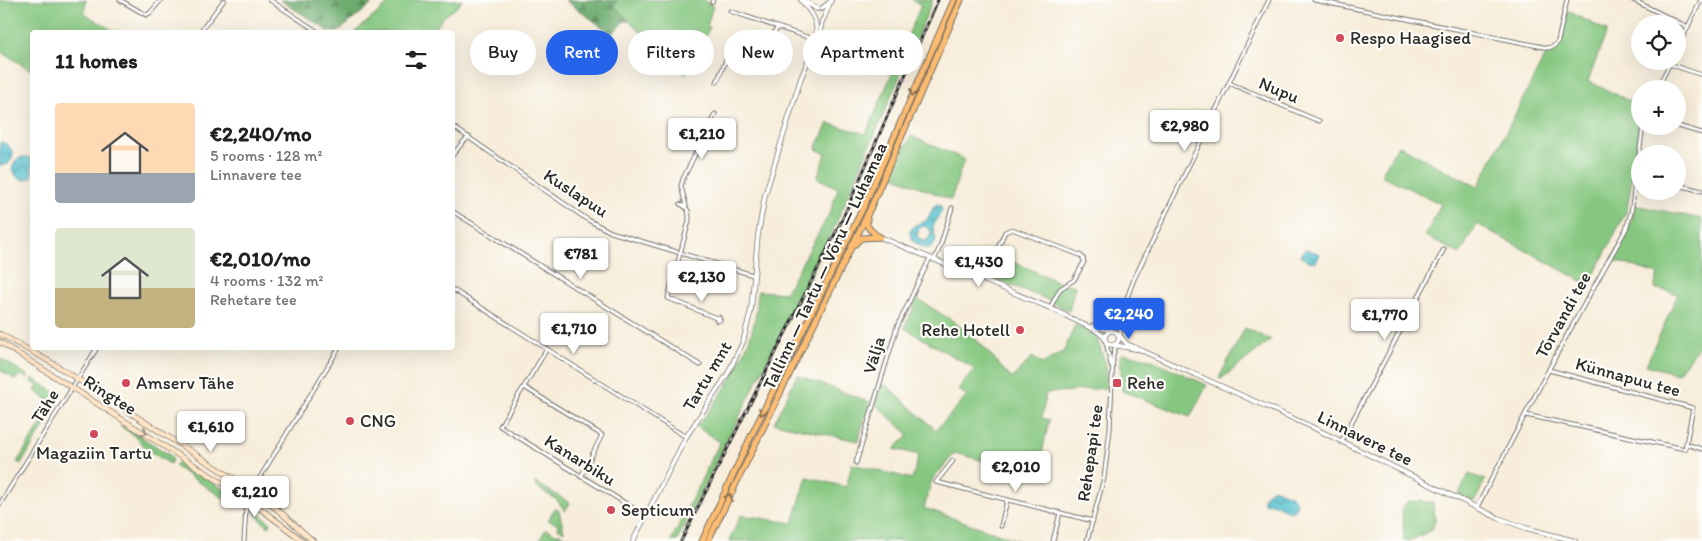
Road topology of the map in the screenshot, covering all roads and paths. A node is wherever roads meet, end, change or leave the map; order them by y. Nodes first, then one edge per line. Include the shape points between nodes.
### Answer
1 (120, 0) edge
2 (161, 0) edge
3 (228, 0) edge
4 (270, 0) edge
5 (802, 0) edge
6 (831, 0) edge
7 (954, 0) edge
8 (961, 0) edge
9 (1269, 0) edge
10 (1314, 0) edge
11 (1567, 0) edge
12 (1633, 0) edge
13 (1701, 0) edge
14 (223, 1) edge
15 (819, 9) junction
16 (730, 12) dead end
17 (813, 15) junction
18 (825, 15) junction
19 (816, 20) junction
20 (822, 21) junction
21 (1688, 26) junction
22 (778, 28) junction
23 (201, 30) edge
24 (315, 30) edge
25 (816, 30) edge
26 (820, 30) edge
27 (1686, 30) edge
28 (803, 36) edge
29 (1686, 69) edge
30 (804, 75) edge
31 (1702, 75) edge
32 (718, 82) dead end
33 (1228, 84) junction
34 (715, 114) dead end
35 (1319, 121) dead end
36 (455, 128) edge
37 (1686, 128) edge
38 (1702, 133) edge
39 (469, 137) junction
40 (455, 152) edge
41 (1686, 187) edge
42 (1702, 191) edge
43 (1634, 200) edge
44 (680, 204) dead end
45 (686, 207) junction
46 (952, 208) dead end
47 (870, 209) junction
48 (455, 213) edge
49 (880, 238) junction
50 (1444, 249) dead end
51 (850, 251) junction
52 (680, 253) junction
53 (932, 259) junction
54 (754, 275) junction
55 (982, 280) junction
56 (455, 291) edge
57 (1050, 308) junction
58 (1121, 313) junction
59 (716, 318) dead end
60 (1084, 324) junction
61 (1110, 330) junction
62 (0, 334) edge
63 (1120, 336) junction
64 (1105, 338) junction
65 (0, 342) edge
66 (1115, 345) junction
67 (547, 349) junction
68 (96, 350) edge
69 (338, 350) edge
70 (1146, 352) junction
71 (700, 365) dead end
72 (1112, 368) junction
73 (1548, 370) junction
74 (78, 380) junction
75 (524, 387) junction
76 (73, 388) junction
77 (1526, 414) junction
78 (686, 436) junction
79 (1341, 442) junction
80 (1686, 444) junction
81 (1702, 449) edge
82 (953, 461) dead end
83 (856, 463) dead end
84 (581, 477) junction
85 (253, 491) junction
86 (249, 500) junction
87 (1007, 500) junction
88 (0, 504) edge
89 (1477, 507) junction
90 (1060, 513) junction
91 (646, 516) junction
92 (1093, 521) junction
93 (1001, 526) dead end
94 (244, 541) edge
95 (303, 541) edge
96 (313, 541) edge
97 (633, 541) edge
98 (702, 541) edge
99 (708, 541) edge
100 (1053, 541) edge
101 (1087, 541) edge
102 (1575, 541) edge

1 - 2 street via 146,15
3 - 14 street
4 - 24 street
5 - 15 street
5 - 17 street
6 - 15 street
6 - 18 street
7 -> 98 highway, Tallinn — Tartu — Võru — Luhamaa via 864,206
8 - 47 highway, Tallinn — Tartu — Võru — Luhamaa
9 - 33 street
10 - 11 street via 1548,48 1558,41
12 - 21 street
13 - 21 street
14 - 23 street
15 - 17 street
15 - 18 street
16 - 22 street
17 - 19 street
18 - 20 street, Tartu mnt
19 - 20 street
19 - 25 street, Tartu mnt
20 - 26 street, Tartu mnt
21 - 27 street
22 - 28 street
22 - 32 street via 763,46 734,40
29 - 31 street
30 - 54 street, Tartu mnt via 765,195
33 - 35 street, Nupu
33 - 58 street via 1134,279
34 - 45 street via 683,179 681,186
36 - 39 street, Kuslapuu
37 - 38 street
39 - 40 street
39 - 52 street, Kuslapuu via 600,227
41 - 42 street
43 - 73 street, Tõrvandi tee via 1626,229
44 - 45 street
45 - 52 street via 690,221
46 - 53 street, Välja via 940,247
47 - 49 highway via 867,224
47 - 51 highway, Tallinn — Tartu — Võru — Luhamaa
48 - 71 street
49 - 51 highway via 862,238
49 - 53 street, Linnavere tee
50 - 79 street
99 -> 51 highway, Tallinn — Tartu — Võru — Luhamaa
52 - 54 street, Kuslapuu
52 - 59 street via 668,298
53 - 55 street, Linnavere tee
53 - 83 street, Välja via 897,327
54 - 78 street, Tartu mnt via 751,310 738,354
55 - 57 street, Linnavere tee
55 - 57 street via 1004,232 1012,229 1080,255 1084,262 1074,280 1060,290
56 - 67 street
57 - 60 street, Linnavere tee
58 - 61 street
58 - 63 street
60 - 61 street, Linnavere tee
60 - 64 street, Linnavere tee
61 - 63 street, Linnavere tee
61 - 64 street
62 - 74 main road, Ringtee
63 - 66 street
63 - 70 street, Linnavere tee via 1127,344
64 - 66 street, Linnavere tee via 1107,343
64 - 72 street, Rehepapi tee
65 - 76 main road, Ringtee
66 - 70 street, Linnavere tee
66 - 72 street, Rehepapi tee
67 - 75 street
67 - 78 street
68 - 74 street, Tähe
69 - 85 street
70 - 79 street, Linnavere tee
72 - 92 street, Rehepapi tee via 1104,478
73 - 77 street, Tõrvandi tee
73 - 80 street, Künnapuu tee via 1694,408
74 - 76 street, Tähe
74 - 85 main road, Ringtee
75 - 84 street via 602,435
75 - 84 street, Kanarbiku via 500,426
76 -> 86 main road, Ringtee
76 - 88 street, Tähe
77 - 80 street via 1685,449
77 - 89 street, Tõrvandi tee
78 - 91 street, Tartu mnt
79 - 89 street, Linnavere tee
80 - 81 street
82 - 87 street via 936,482
84 - 91 street, Kanarbiku
85 - 86 street
85 - 96 main road, Ringtee
86 - 94 street
86 - 95 main road, Ringtee
87 - 90 street
87 - 93 street
89 - 102 street, Linnavere tee via 1526,528
90 - 92 street
90 - 100 street
91 - 97 street, Tartu mnt
92 - 101 street, Rehepapi tee

